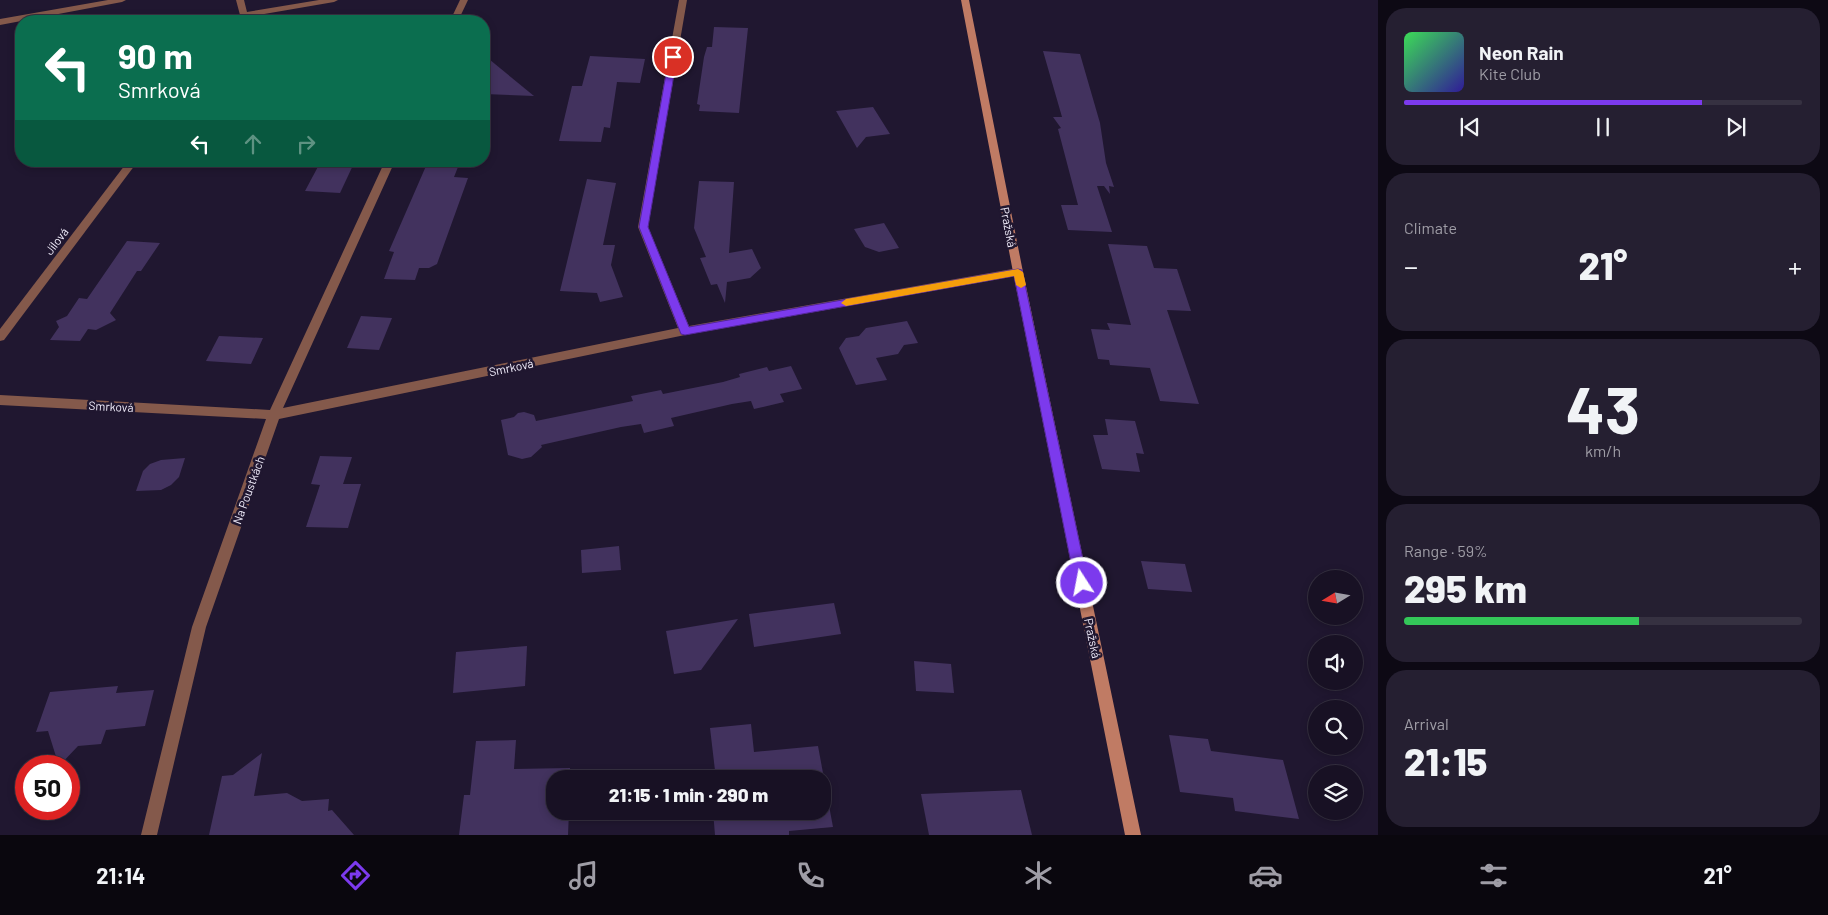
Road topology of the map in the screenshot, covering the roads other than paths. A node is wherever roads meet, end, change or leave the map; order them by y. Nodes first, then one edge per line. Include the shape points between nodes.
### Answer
1 (122, 0) edge
2 (240, 0) edge
3 (334, 0) edge
4 (464, 0) edge
5 (682, 0) edge
6 (965, 0) edge
7 (39, 15) edge
8 (242, 15) edge
9 (257, 15) edge
10 (457, 15) edge
11 (15, 19) edge
12 (0, 22) edge
13 (128, 167) edge
14 (387, 167) edge
15 (1018, 272) junction
16 (685, 331) junction
17 (0, 337) edge
18 (0, 400) edge
19 (274, 416) junction
20 (149, 835) edge
21 (1133, 835) edge

1 - 7 street
2 - 8 street
3 - 9 street
4 - 10 street
5 - 16 street via 644,227
6 - 15 main road, Pražská
11 - 12 street
13 - 17 street, Jílová
14 - 19 street, Na Poustkách
15 - 16 street, Smrková
15 - 21 main road, Pražská
16 - 19 street, Smrková
18 - 19 street, Smrková
19 - 20 street, Na Poustkách via 199,627

